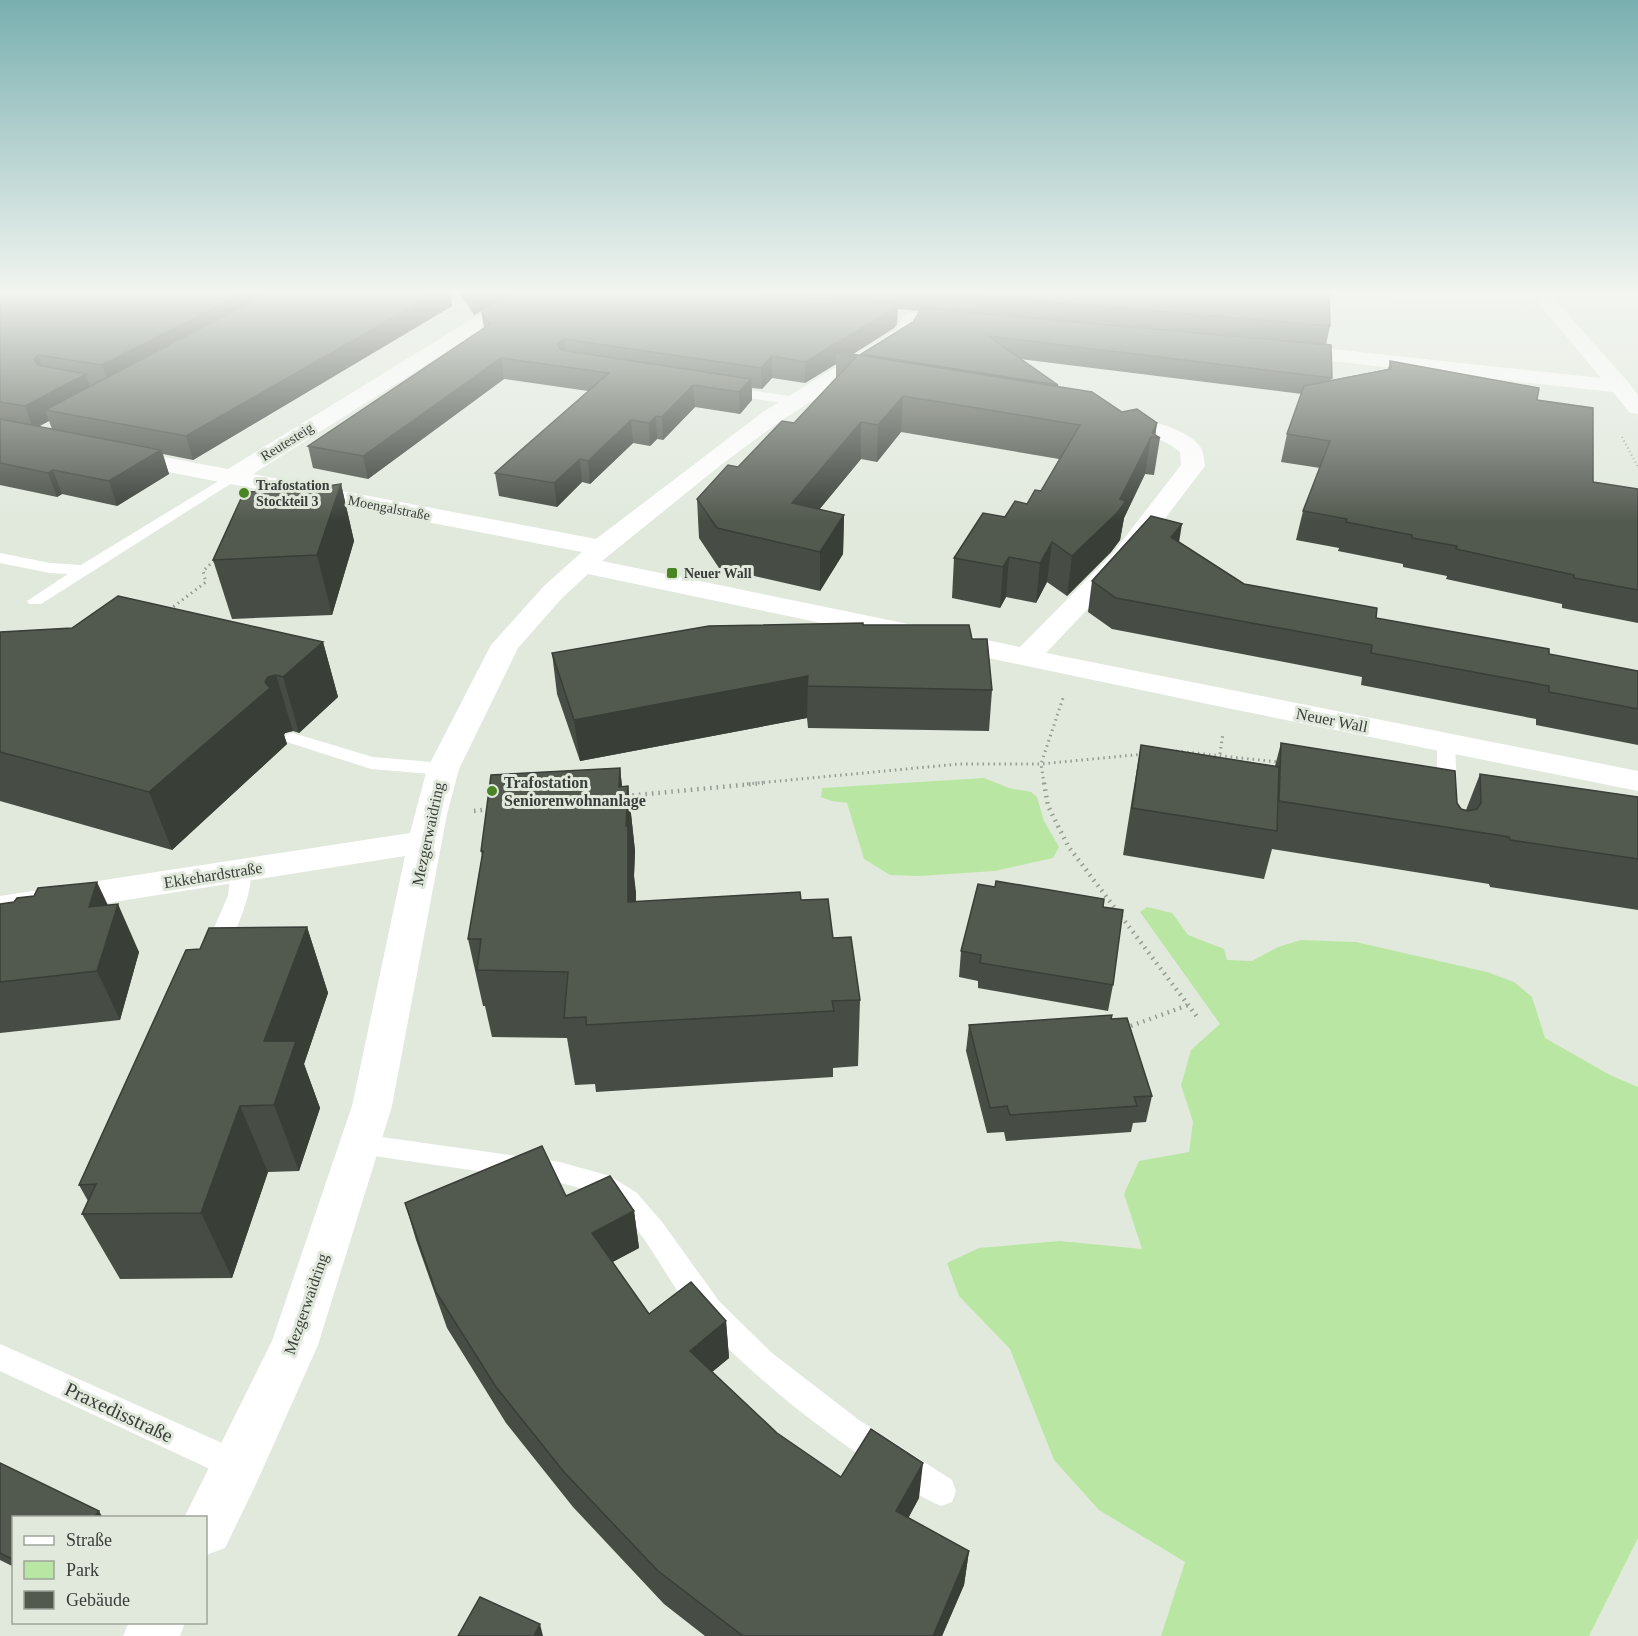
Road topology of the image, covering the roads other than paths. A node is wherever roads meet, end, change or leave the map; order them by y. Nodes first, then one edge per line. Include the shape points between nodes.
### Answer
1 (404, 369) edge
2 (845, 369) edge
3 (1459, 369) edge
4 (1607, 369) edge
5 (832, 377) junction
6 (868, 383) edge
7 (1622, 387) junction
8 (716, 389) edge
9 (796, 401) junction
10 (1638, 408) edge
11 (1091, 419) edge
12 (96, 451) edge
13 (230, 478) junction
14 (592, 557) junction
15 (0, 558) edge
16 (84, 570) junction
17 (35, 601) dead end
18 (1026, 657) junction
19 (293, 738) dead end
20 (1446, 742) junction
21 (443, 769) junction
22 (1638, 781) edge
23 (1448, 808) edge
24 (429, 828) junction
25 (241, 871) junction
26 (0, 908) edge
27 (210, 962) edge
28 (360, 1144) junction
29 (0, 1357) edge
30 (238, 1466) junction
31 (941, 1491) dead end
32 (207, 1527) edge

1 - 13 street, Reutesteig
2 - 5 street, Mezgerwaidring
3 - 7 street
4 - 7 street
5 - 6 street
5 - 9 street, Mezgerwaidring
7 - 10 street
8 - 9 lane
9 - 14 street, Mezgerwaidring via 714,459
11 - 18 street via 1173,435 1191,450 1193,466 1122,558
12 - 13 street, Moengalstraße
13 - 14 street, Moengalstraße
13 - 16 lane
14 - 18 street, Neuer Wall
14 - 21 street, Mezgerwaidring via 525,620 505,645
15 - 16 lane
16 - 17 lane
18 - 20 street, Neuer Wall
19 - 21 lane via 370,763
20 - 22 street, Neuer Wall
20 - 23 lane
21 - 24 street, Mezgerwaidring
24 - 25 street, Ekkehardstraße
24 - 28 street, Mezgerwaidring via 372,1106
25 - 26 street, Ekkehardstraße
25 - 27 lane via 238,896
28 - 30 street, Mezgerwaidring via 294,1345
28 - 31 lane via 579,1175 614,1190 641,1213 704,1305 744,1347 789,1387
29 - 30 lane, Praxedisstraße
30 - 32 street, Mezgerwaidring

